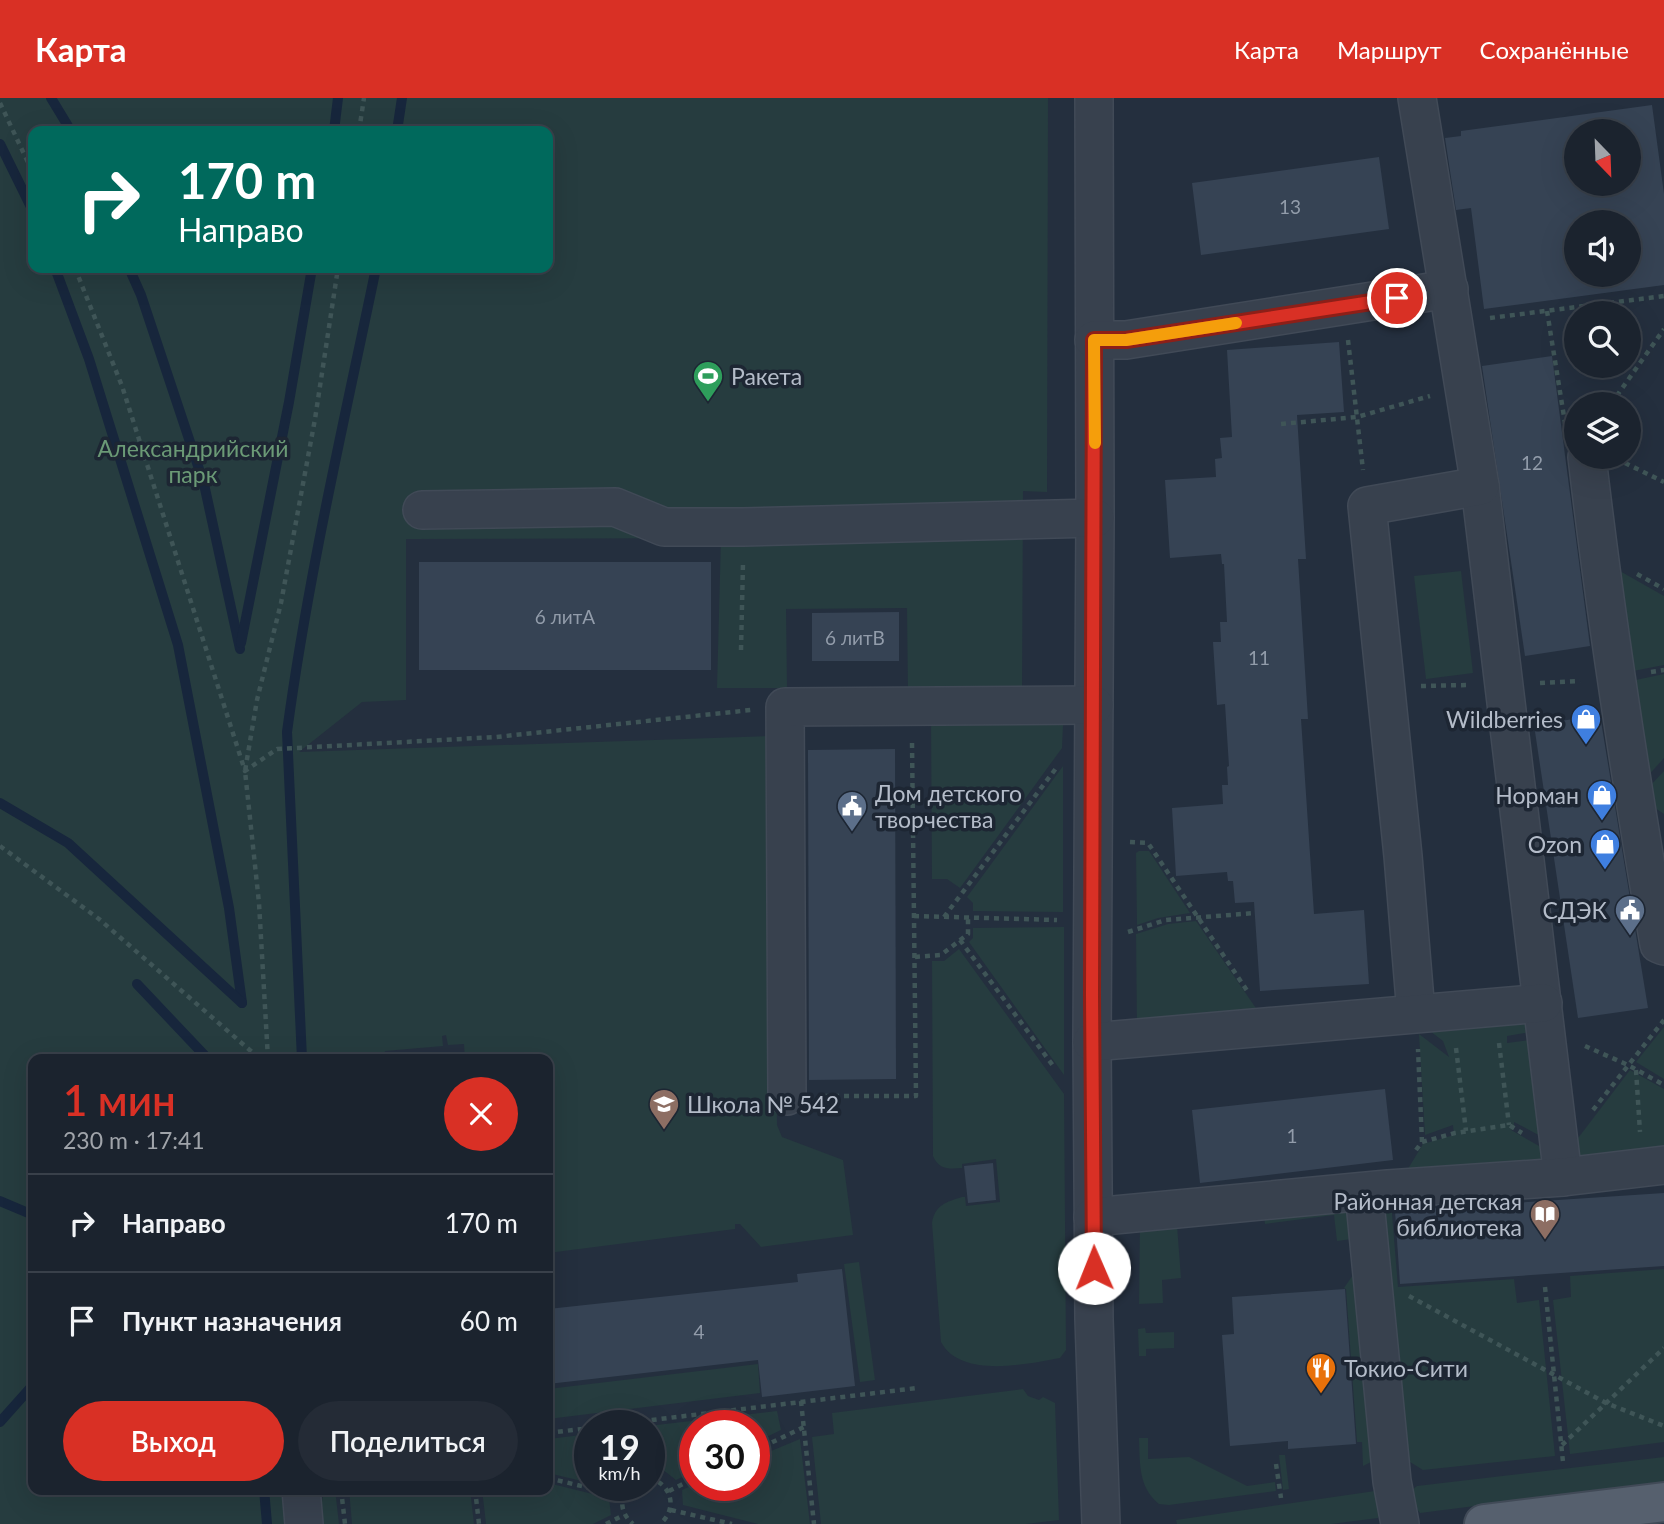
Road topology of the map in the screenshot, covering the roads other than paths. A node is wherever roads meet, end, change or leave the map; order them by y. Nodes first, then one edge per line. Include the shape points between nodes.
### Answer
1 (1094, 98) edge
2 (1418, 98) edge
3 (1452, 306) junction
4 (1094, 340) junction
5 (1581, 469) edge
6 (1480, 486) junction
7 (422, 510) dead end
8 (1095, 518) junction
9 (1094, 705) junction
10 (1664, 946) edge
11 (1543, 1003) junction
12 (1416, 1013) junction
13 (1092, 1042) junction
14 (787, 1096) road end
15 (1561, 1165) junction
16 (1653, 1167) edge
17 (1376, 1190) junction
18 (1093, 1217) junction
19 (302, 1495) edge
20 (1664, 1502) edge
21 (304, 1524) edge
22 (1101, 1524) edge
23 (1399, 1524) edge
24 (1484, 1524) edge

1 - 4 street
2 - 3 street
3 - 4 street via 1344,306 1126,340
3 - 6 street
4 - 8 street
5 - 10 street via 1659,944
6 - 11 street
6 - 12 street via 1367,506
7 - 8 street via 615,507 664,527
8 - 9 street
9 - 13 street
9 - 14 street via 785,707
11 - 12 street
11 - 15 street
12 - 13 street
13 - 18 street
15 - 16 street
15 - 17 street
17 - 18 street
17 - 23 street via 1372,1276
18 - 22 street
19 - 21 street
20 - 24 main road

